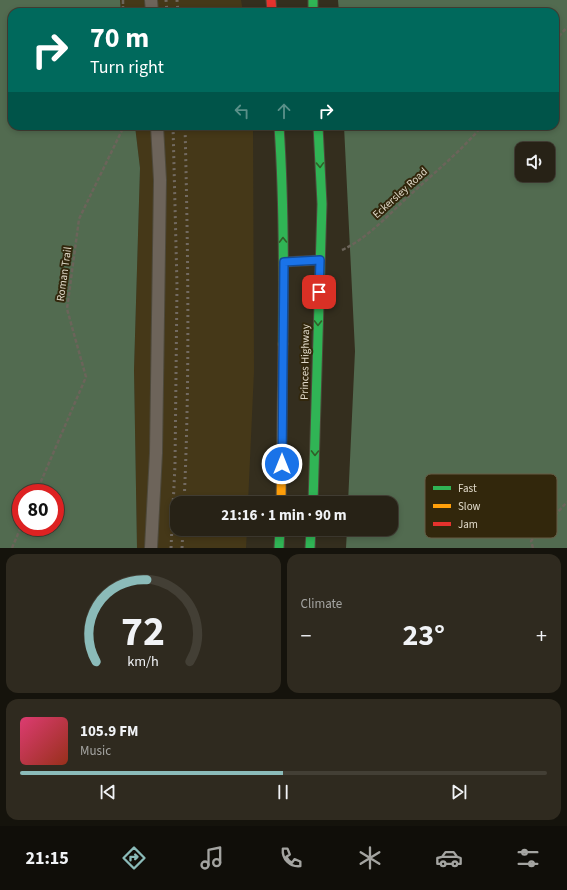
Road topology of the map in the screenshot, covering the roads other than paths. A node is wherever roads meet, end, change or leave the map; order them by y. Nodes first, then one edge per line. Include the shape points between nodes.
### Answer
1 (157, 130) edge
2 (279, 130) edge
3 (318, 130) edge
4 (320, 260) junction
5 (284, 262) junction
6 (281, 496) edge
7 (313, 496) edge
8 (280, 536) edge
9 (311, 536) edge
10 (151, 548) edge
11 (279, 548) edge
12 (310, 548) edge

1 - 10 lane via 160,180 156,453
5 -> 2 highway, Princes Highway
3 -> 4 highway, Princes Highway via 322,204
4 - 5 highway
4 -> 7 highway, Princes Highway
5 - 6 highway, Princes Highway
8 - 11 highway
9 - 12 highway

